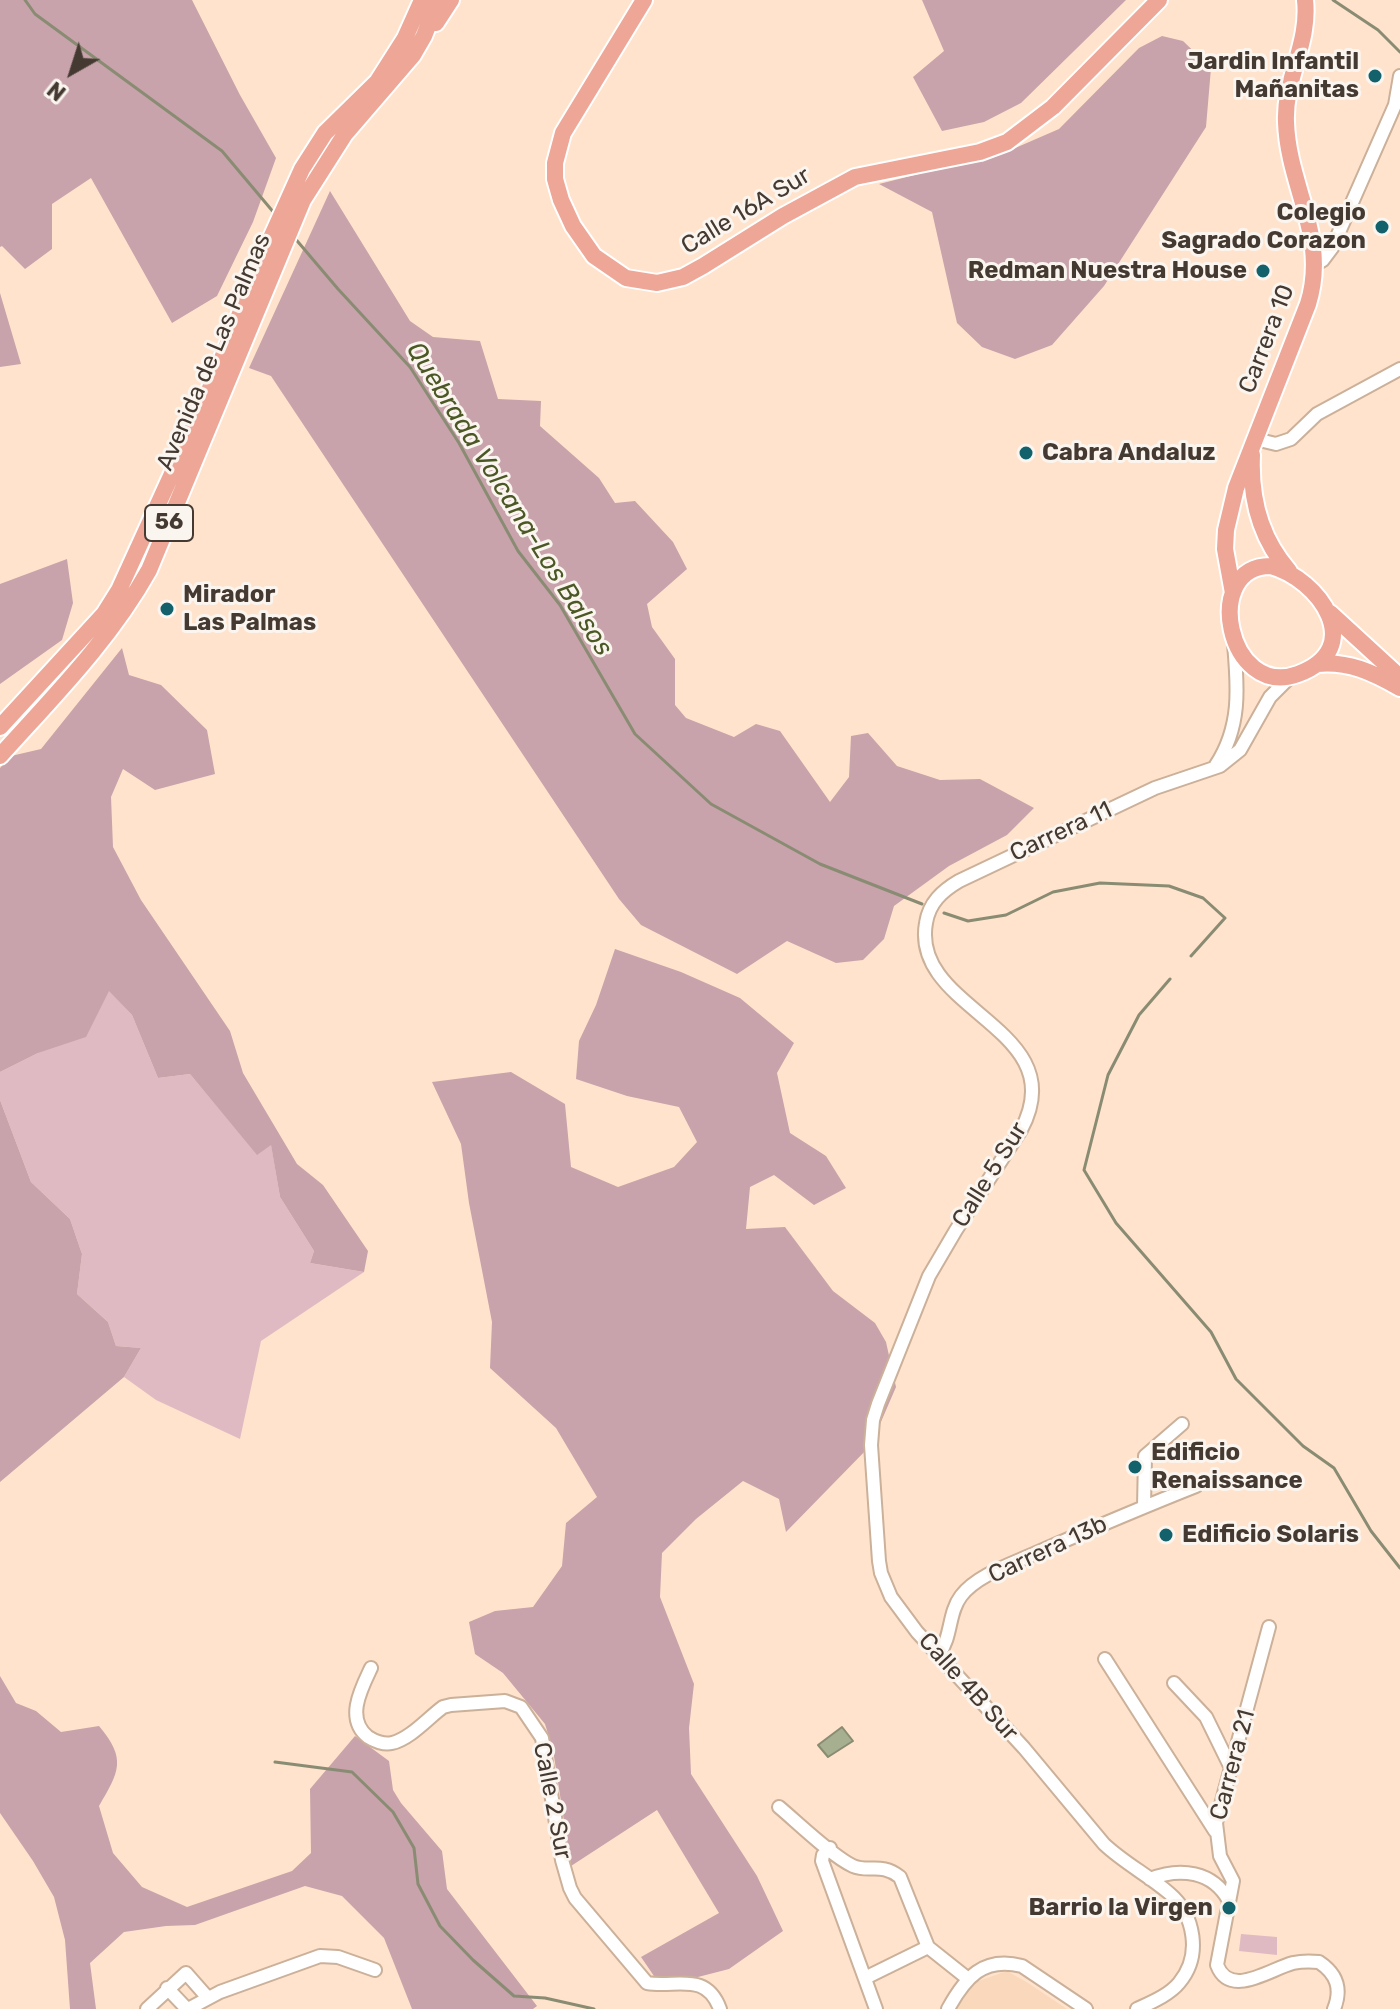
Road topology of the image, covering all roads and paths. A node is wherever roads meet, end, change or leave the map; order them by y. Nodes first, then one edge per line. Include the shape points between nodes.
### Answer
1 (422, 0) edge
2 (438, 0) edge
3 (451, 0) edge
4 (644, 0) edge
5 (1159, 0) edge
6 (1305, 0) edge
7 (424, 36) junction
8 (1400, 76) edge
9 (289, 215) junction
10 (273, 252) junction
11 (1316, 264) junction
12 (1400, 369) edge
13 (1254, 442) junction
14 (1295, 577) junction
15 (1233, 593) junction
16 (1330, 613) junction
17 (1234, 641) junction
18 (1317, 664) junction
19 (1291, 676) junction
20 (1400, 677) edge
21 (1400, 688) edge
22 (0, 727) edge
23 (0, 756) edge
24 (1214, 768) junction
25 (926, 920) joint
26 (1182, 1424) dead end
27 (871, 1454) joint
28 (1196, 1486) dead end
29 (1144, 1507) junction
30 (1269, 1627) dead end
31 (939, 1654) junction
32 (1105, 1659) dead end
33 (371, 1668) dead end
34 (1174, 1683) dead end
35 (1232, 1770) junction
36 (779, 1807) dead end
37 (1216, 1833) junction
38 (830, 1848) junction
39 (1178, 1872) junction
40 (1150, 1879) junction
41 (1171, 1895) junction
42 (1229, 1901) junction
43 (928, 1947) junction
44 (375, 1970) dead end
45 (865, 1978) junction
46 (967, 1978) junction
47 (167, 1988) junction
48 (208, 1998) junction
49 (147, 2009) edge
50 (187, 2009) edge
51 (720, 2009) edge
52 (876, 2009) edge
53 (948, 2009) edge
54 (1086, 2009) edge
55 (1137, 2009) edge
56 (1334, 2009) edge

1 - 9 main road, Avenida de Las Palmas / 56 via 377,82 325,133 302,169
2 - 7 main road, Avenida de Las Palmas / 56
3 - 7 main road
4 - 5 main road, Calle 16A Sur via 563,133 555,179 573,226 594,256 626,278 657,283 683,277 855,177 1007,142 1053,107
6 - 11 main road via 1306,27 1288,90 1285,123
7 - 9 main road, Avenida de Las Palmas / 56 via 345,134
8 - 11 street, Carrera 10 via 1395,105 1332,248
9 - 10 main road, Avenida de Las Palmas / 56
10 - 22 main road, Avenida de Las Palmas / 56 via 119,590 104,614
10 - 23 main road, Avenida de Las Palmas / 56 via 149,570 101,642
11 - 13 main road, Carrera 10 via 1308,304
12 - 13 street via 1317,414 1291,439
13 - 14 main road, Carrera 10 via 1252,488 1258,517 1273,549
13 - 15 main road, Carrera 10 via 1226,530
14 - 15 main road via 1271,566 1259,567 1243,577
14 - 16 main road
15 - 17 main road
16 - 18 main road via 1333,637
16 - 20 main road
17 - 19 main road via 1258,670
17 - 24 street via 1237,716
18 - 19 main road
18 - 21 main road via 1354,666
19 - 24 street, Carrera 11 via 1270,697 1240,750
24 - 25 street, Carrera 11 via 1155,788 959,881 937,897
25 - 27 street, Calle 5 Sur via 928,952 938,973 1007,1037 1025,1061 1030,1106 1021,1130 929,1276 876,1412
26 - 29 street via 1145,1456
27 - 31 street, Calle 4B Sur via 881,1573 901,1611
28 - 29 street, Carrera 13b
29 - 31 street, Carrera 13b via 1020,1560 970,1588 954,1610
30 - 35 street, Carrera 21
31 - 40 street, Calle 4B Sur via 1104,1844
32 - 37 street
33 - 51 street, Calle 2 Sur via 360,1692 357,1723 372,1740 388,1744 401,1739 451,1705 505,1701 521,1707 542,1738 562,1860 575,1898 647,1983 696,1984 712,1994
34 - 35 street via 1201,1709
35 - 37 street, Carrera 21
36 - 38 street
37 - 42 street, Carrera 21 via 1233,1881
38 - 43 street via 851,1865 900,1877
38 - 45 street via 822,1861
39 - 40 street
39 - 41 street
39 - 42 street via 1205,1876
40 - 41 street, Calle 4B Sur
41 - 55 street via 1190,1924 1192,1957 1178,1984
42 - 56 street via 1216,1957 1224,1977 1244,1981 1297,1962 1319,1962 1336,1979
43 - 45 street
43 - 46 street
44 - 48 street via 320,1956
45 - 52 street
46 - 53 street
46 - 54 street via 999,1964 1022,1966
47 - 48 street via 186,1973
47 - 49 street
47 - 50 street
48 - 50 street

